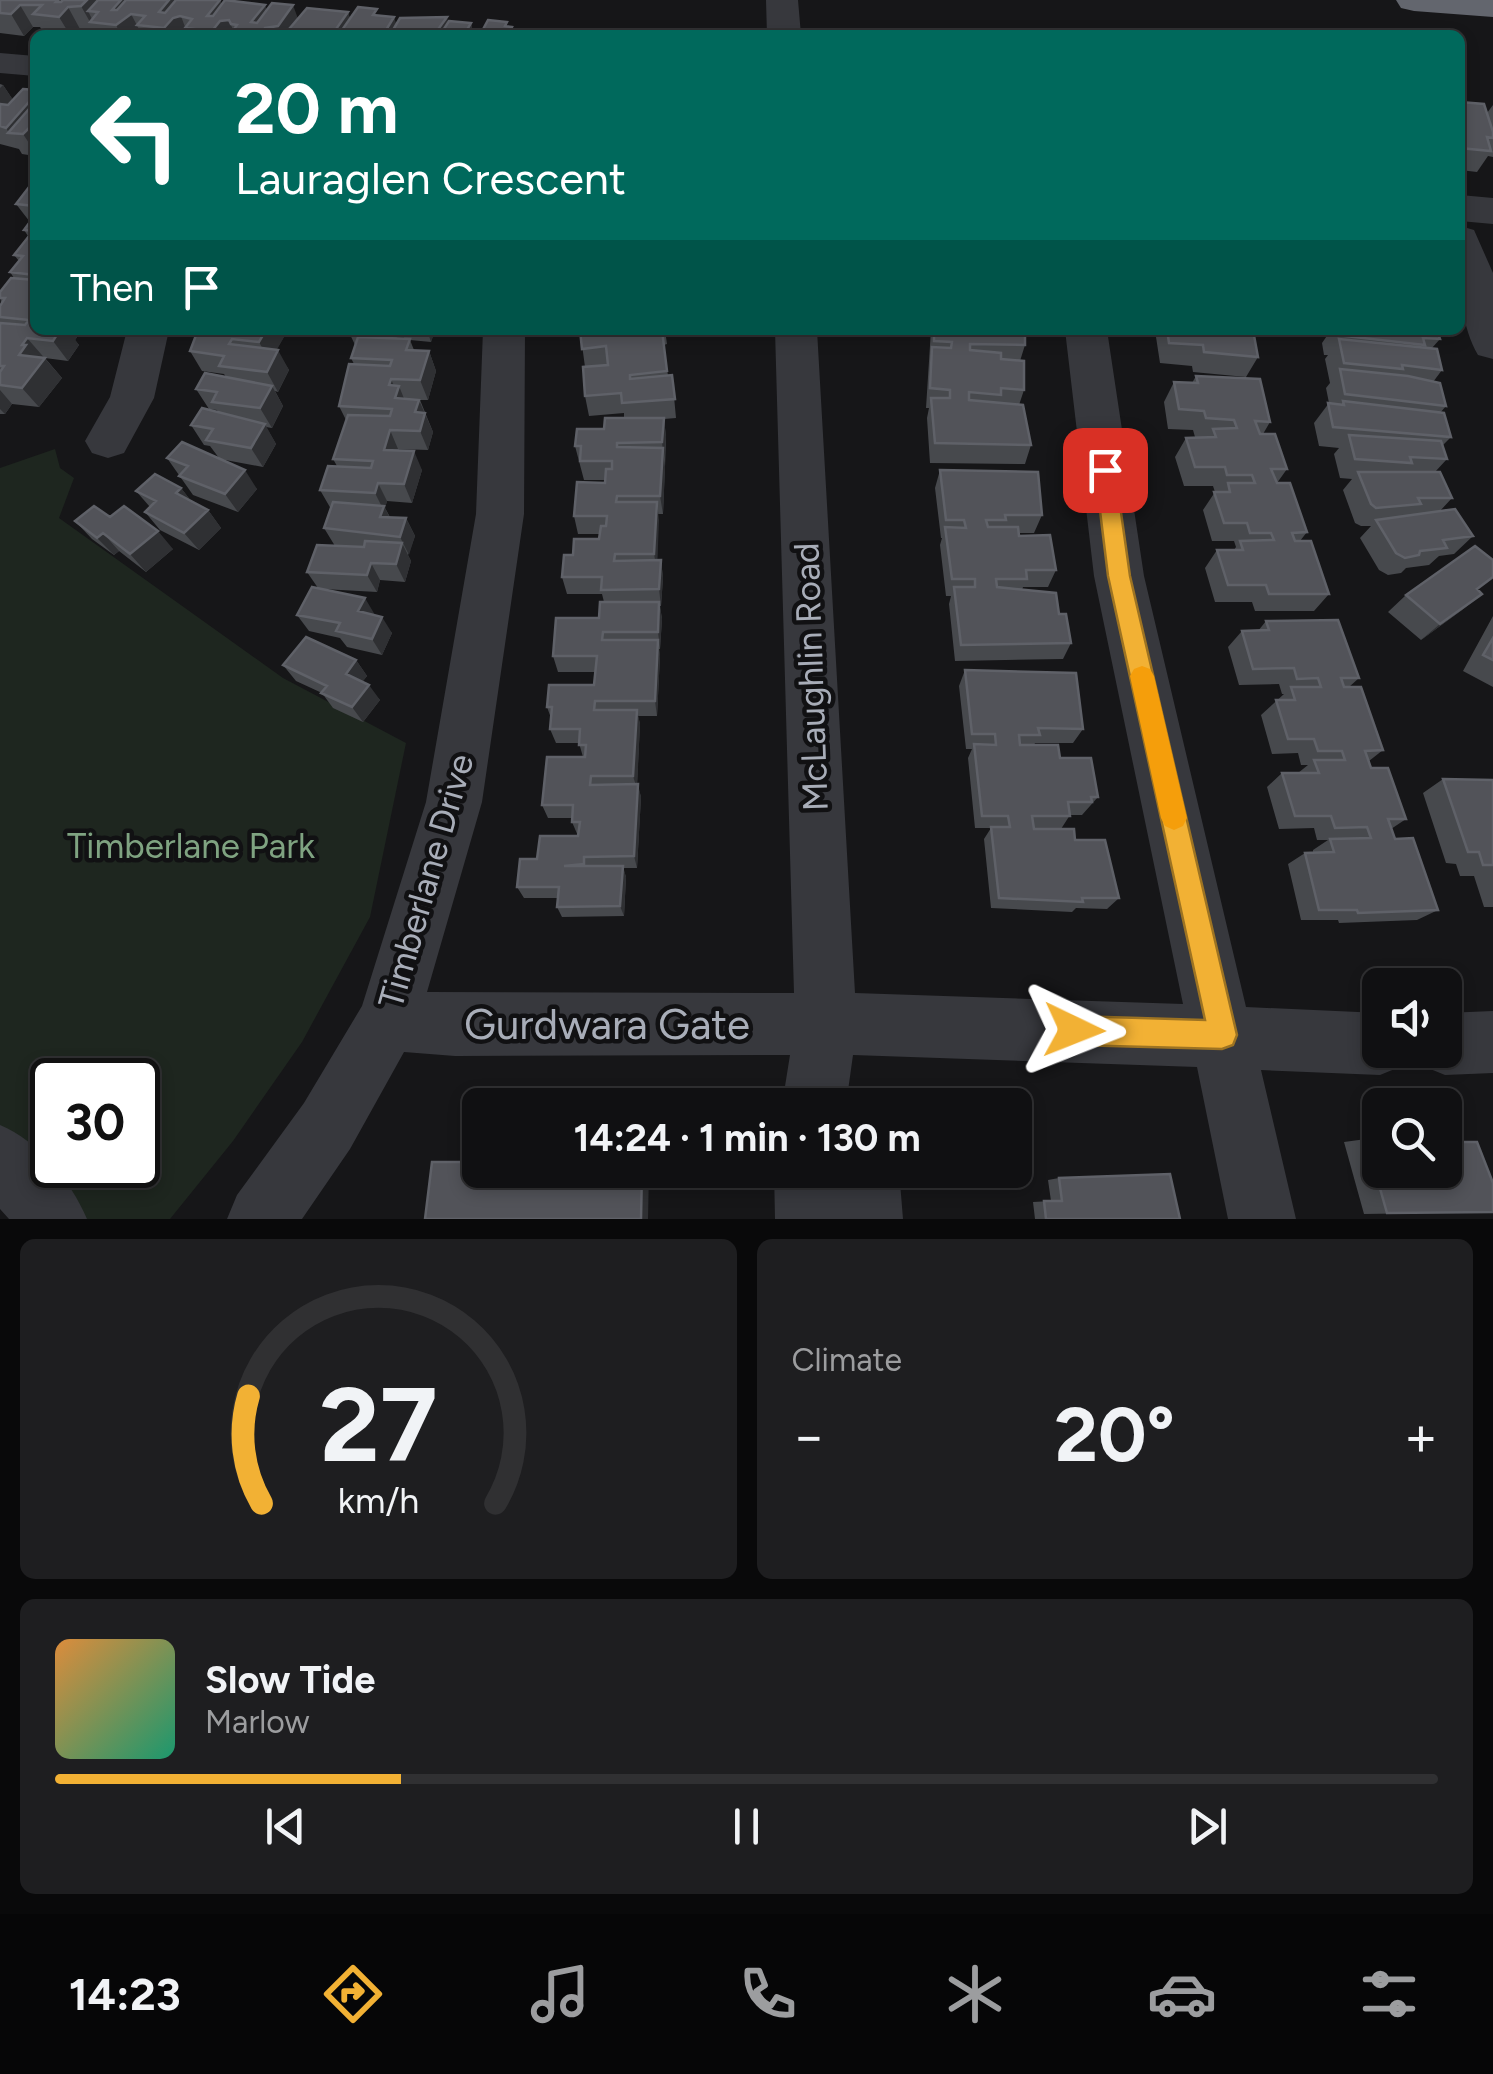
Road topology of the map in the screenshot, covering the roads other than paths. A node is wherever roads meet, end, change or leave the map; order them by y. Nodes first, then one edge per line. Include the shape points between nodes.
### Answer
1 (782, 0) edge
2 (1414, 0) edge
3 (1493, 6) edge
4 (784, 30) edge
5 (0, 63) edge
6 (30, 66) edge
7 (1465, 208) edge
8 (1493, 211) edge
9 (1465, 252) edge
10 (147, 335) edge
11 (504, 335) edge
12 (796, 335) edge
13 (1087, 335) edge
14 (1493, 344) edge
15 (108, 441) dead end
16 (388, 1020) junction
17 (826, 1024) junction
18 (1222, 1035) junction
19 (1493, 1042) edge
20 (1362, 1043) edge
21 (1462, 1043) edge
22 (817, 1088) edge
23 (845, 1088) edge
24 (0, 1158) edge
25 (808, 1188) edge
26 (867, 1188) edge
27 (53, 1219) edge
28 (262, 1219) edge
29 (809, 1219) edge
30 (869, 1219) edge
31 (1262, 1219) edge

1 - 4 street
2 - 3 highway
5 - 6 street
7 - 8 street
9 - 14 street
10 - 15 street via 132,398
11 - 16 street, Timberlane Drive via 500,514 461,774
12 - 17 street, McLaughlin Road
13 - 18 street via 1119,576
16 - 17 street, Gurdwara Gate via 455,1026
16 - 28 street, Timberlane Drive via 327,1126
17 - 18 street, Gurdwara Gate
17 - 22 street
17 - 23 street
18 - 20 street, Gurdwara Gate
18 - 31 street
19 - 21 street
24 - 27 street
25 - 29 street
26 - 30 street

